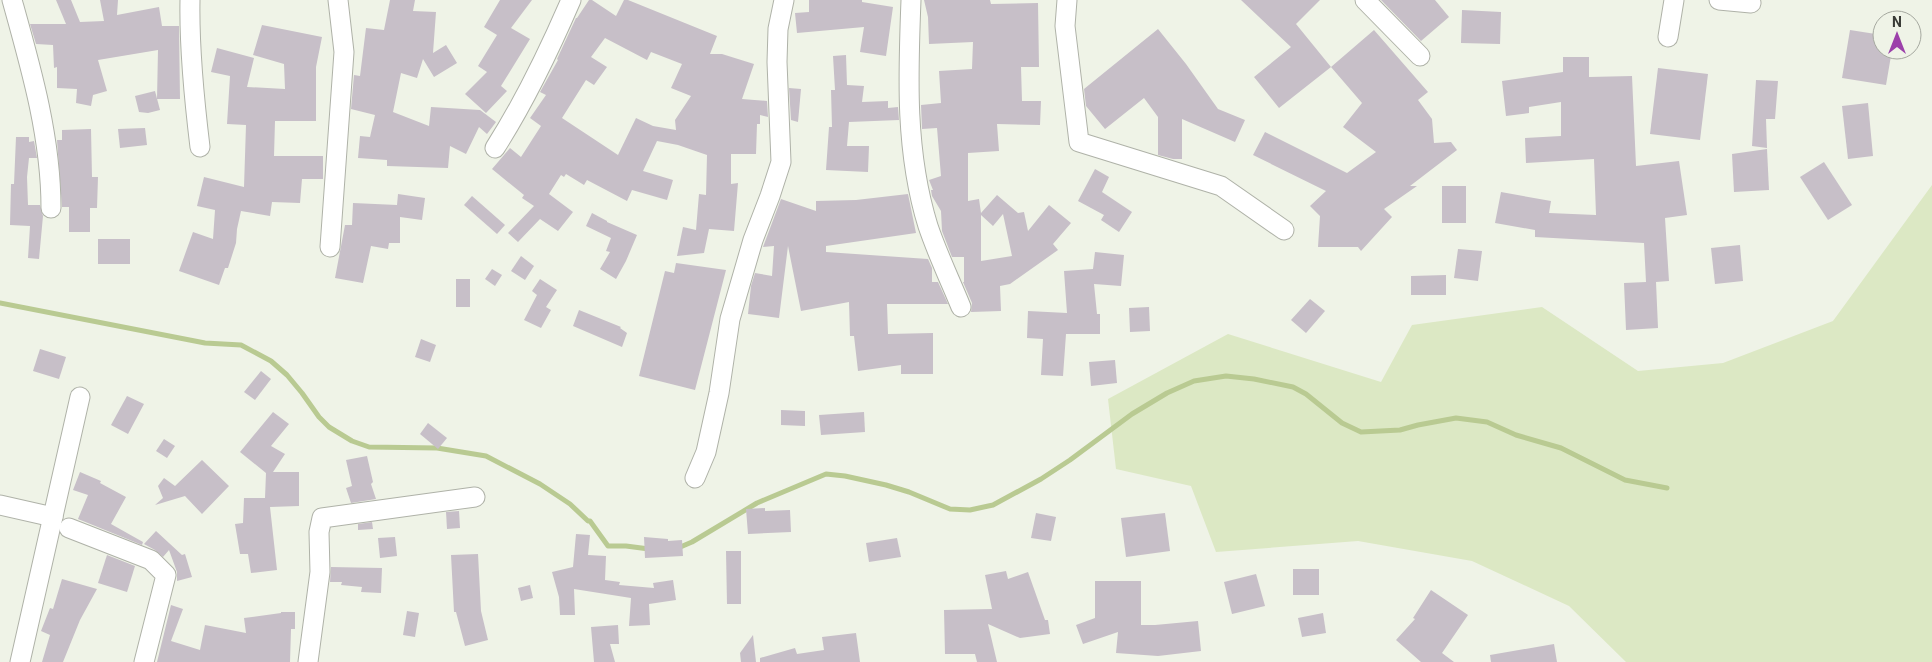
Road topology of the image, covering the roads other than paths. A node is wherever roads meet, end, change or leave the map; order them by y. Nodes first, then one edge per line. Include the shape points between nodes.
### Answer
1 (12, 0) edge
2 (190, 0) edge
3 (338, 0) edge
4 (570, 0) edge
5 (784, 0) edge
6 (911, 0) edge
7 (1067, 0) edge
8 (1365, 0) edge
9 (1674, 0) edge
10 (1719, 0) edge
11 (1751, 3) dead end
12 (1668, 37) dead end
13 (1420, 56) dead end
14 (200, 147) dead end
15 (495, 148) dead end
16 (51, 208) dead end
17 (1284, 230) dead end
18 (330, 247) dead end
19 (961, 307) dead end
20 (80, 397) dead end
21 (695, 478) dead end
22 (475, 497) dead end
23 (0, 505) edge
24 (53, 517) junction
25 (69, 528) dead end
26 (20, 662) edge
27 (144, 662) edge
28 (308, 662) edge

1 - 16 street via 44,126 51,175
2 - 14 street via 193,92
3 - 18 street via 344,52
4 - 15 street via 514,119
5 - 21 street via 778,29 777,62 781,162 753,240 730,319 719,393 706,452
6 - 19 street via 909,106 918,187 928,227
7 - 17 street via 1065,26 1079,142 1221,186
8 - 13 street
9 - 12 street
10 - 11 street
20 - 24 street
22 - 28 street via 322,518 320,572
23 - 24 street
24 - 26 street
25 - 27 street via 151,560 166,575

